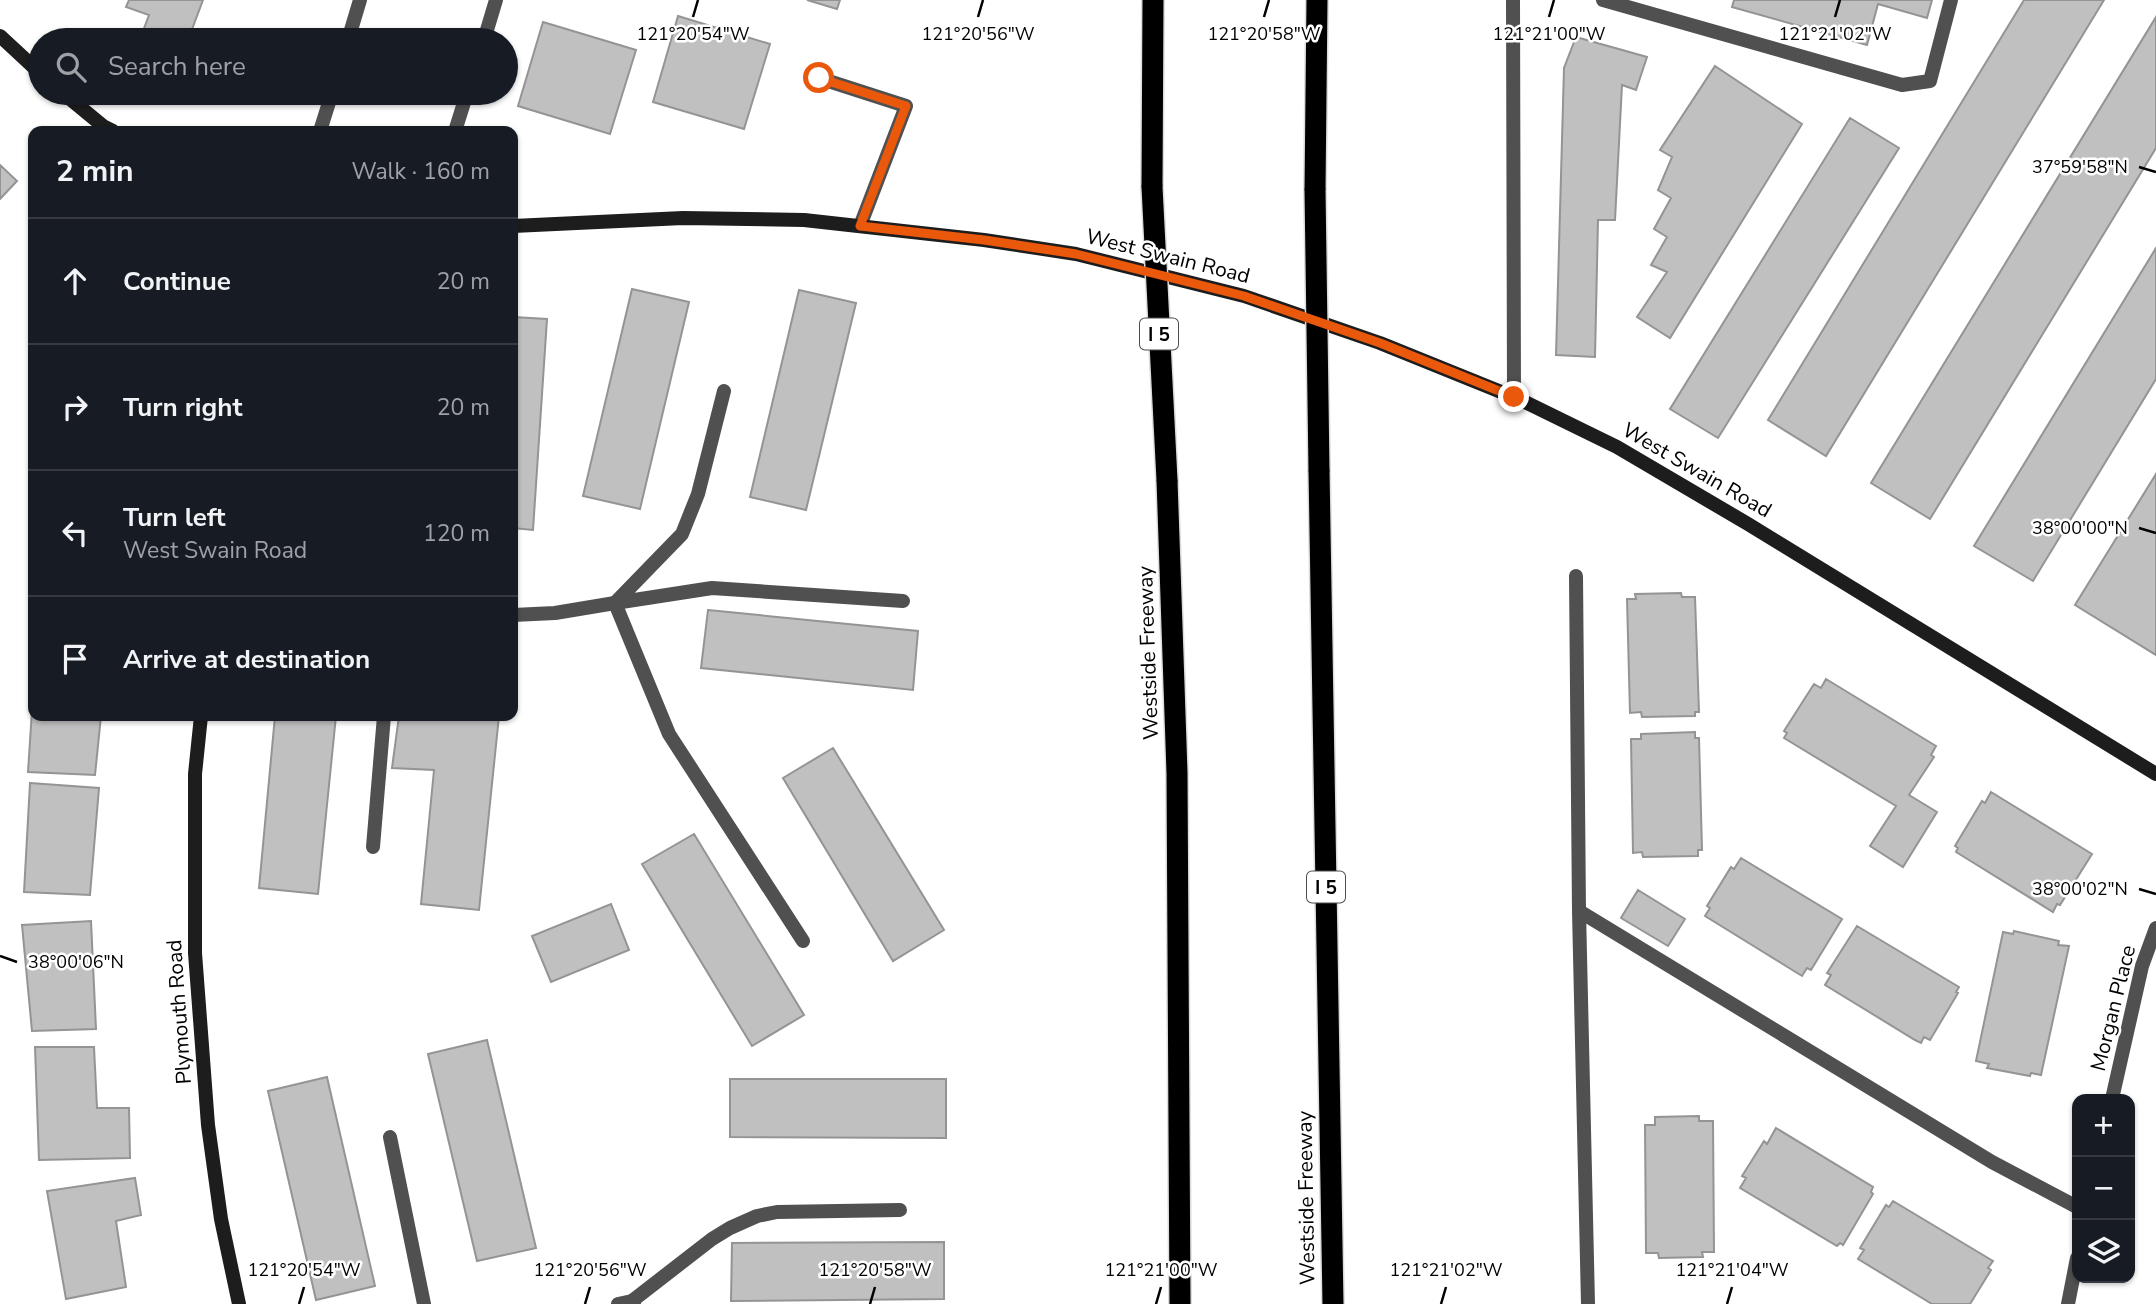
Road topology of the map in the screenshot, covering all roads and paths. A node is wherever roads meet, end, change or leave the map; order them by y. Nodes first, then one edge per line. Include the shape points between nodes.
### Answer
1 (360, 0) edge
2 (1153, 0) edge
3 (1317, 0) edge
4 (1513, 0) edge
5 (1603, 0) edge
6 (1951, 0) edge
7 (494, 1) edge
8 (352, 28) edge
9 (487, 28) edge
10 (0, 36) edge
11 (28, 62) edge
12 (819, 78) dead end
13 (78, 105) edge
14 (328, 105) edge
15 (463, 105) edge
16 (105, 126) edge
17 (322, 126) edge
18 (457, 126) edge
19 (518, 226) edge
20 (860, 226) junction
21 (724, 391) dead end
22 (1514, 397) junction
23 (1576, 576) dead end
24 (903, 601) dead end
25 (615, 603) junction
26 (518, 615) edge
27 (200, 721) edge
28 (384, 721) edge
29 (2156, 774) edge
30 (373, 847) dead end
31 (1578, 911) junction
32 (2156, 928) edge
33 (803, 940) dead end
34 (2113, 1094) edge
35 (390, 1137) dead end
36 (2072, 1204) edge
37 (900, 1210) dead end
38 (2072, 1281) edge
39 (628, 1303) edge
40 (239, 1304) edge
41 (425, 1304) edge
42 (1180, 1304) edge
43 (1332, 1304) edge
44 (1588, 1304) edge
45 (2067, 1304) edge

1 - 8 street
2 - 42 highway, Westside Freeway / I 5, bridge via 1152,187 1177,773
3 - 43 highway, Westside Freeway / I 5, bridge via 1315,190
4 - 22 street
5 - 6 street via 1902,85 1930,81
7 - 9 street
10 - 11 street
12 - 20 street via 906,106
13 - 16 street
14 - 17 street
15 - 18 street
19 - 20 street, West Swain Road via 683,218
20 - 22 street, West Swain Road via 1076,254 1244,296 1380,343
21 - 25 street via 698,494 682,534
22 - 29 street, West Swain Road via 1677,482
23 - 31 street
24 - 25 street via 712,588
25 - 26 street
25 - 33 street via 669,734
27 - 40 street, Plymouth Road via 195,774 195,953 208,1125
28 - 30 street
31 - 36 street via 1992,1162
31 - 44 street
32 - 34 street, Morgan Place via 2142,966
35 - 41 street
37 - 39 street via 757,1216 712,1239
38 - 45 street

